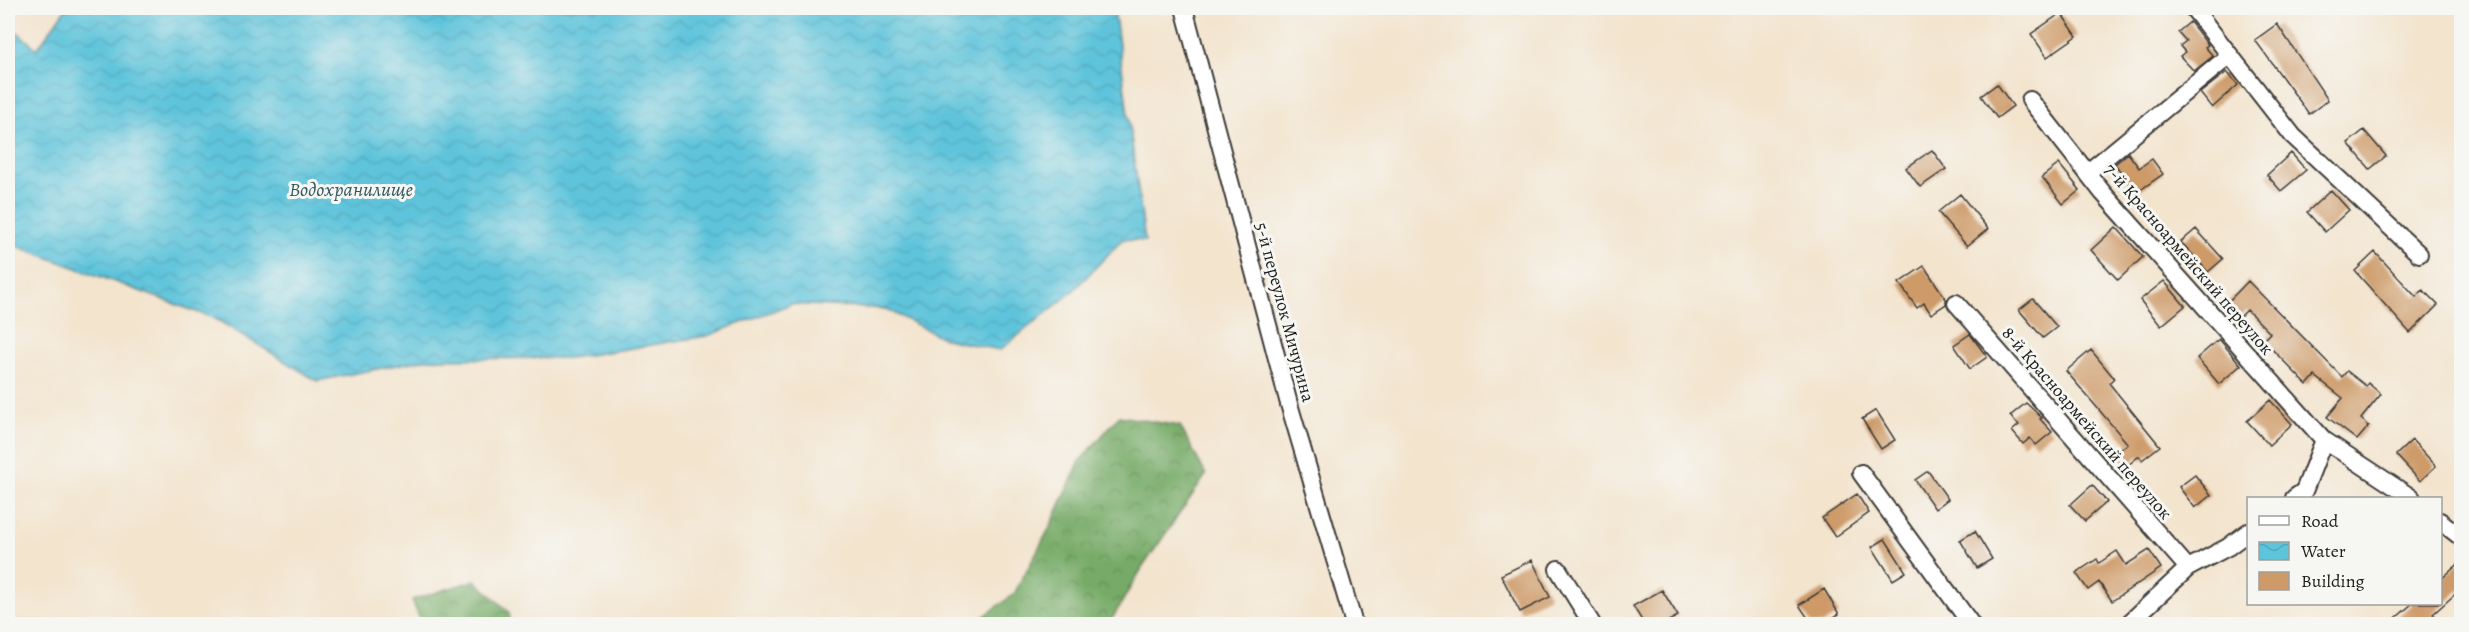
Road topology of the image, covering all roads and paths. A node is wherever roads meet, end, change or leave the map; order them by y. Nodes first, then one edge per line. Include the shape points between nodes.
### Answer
1 (1184, 8) edge
2 (2193, 8) edge
3 (2229, 56) junction
4 (2030, 100) dead end
5 (2087, 173) junction
6 (2419, 254) dead end
7 (1956, 303) dead end
8 (2324, 440) junction
9 (1861, 474) dead end
10 (2296, 497) edge
11 (2410, 497) edge
12 (2442, 522) edge
13 (2247, 533) edge
14 (2462, 538) edge
15 (2188, 568) junction
16 (1558, 569) dead end
17 (1354, 624) edge
18 (1592, 624) edge
19 (1971, 624) edge
20 (2128, 624) edge

1 - 17 street, 5-й переулок Мичурина via 1289,404
2 - 3 street
3 - 5 street
3 - 6 street via 2293,136
4 - 5 street, 7-й Красноармейский переулок
5 - 8 street, 7-й Красноармейский переулок
7 - 15 street, 8-й Красноармейский переулок
8 - 10 street via 2304,492
8 - 11 street, 7-й Красноармейский переулок
9 - 19 street
12 - 14 street
13 - 15 street
15 - 20 street
16 - 18 street

